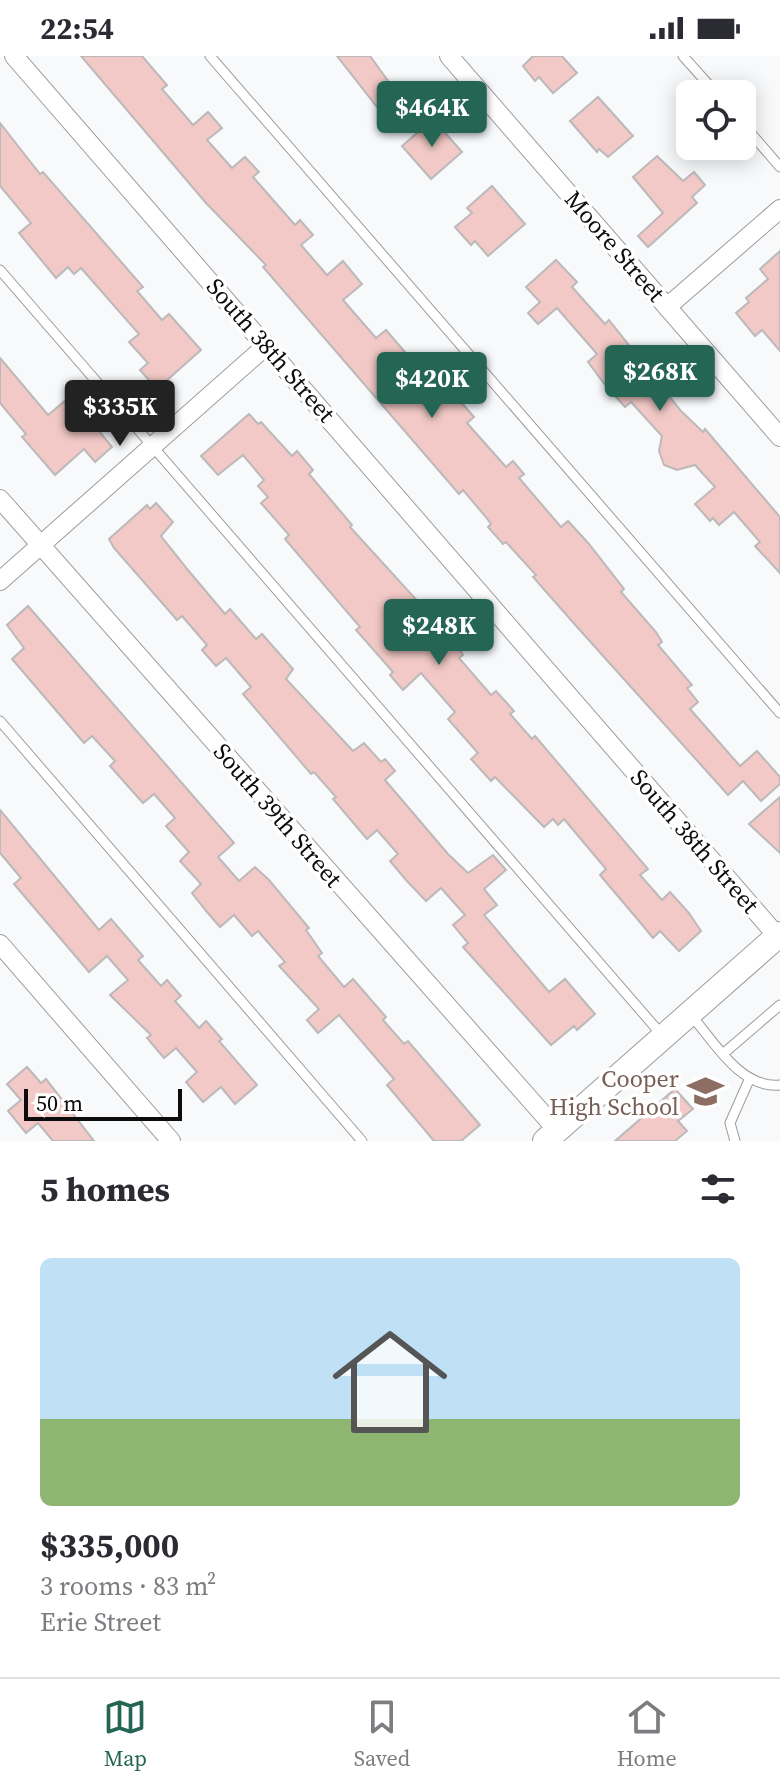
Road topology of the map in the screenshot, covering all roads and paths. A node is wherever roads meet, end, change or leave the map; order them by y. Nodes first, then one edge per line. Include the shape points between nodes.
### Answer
1 (14, 56) edge
2 (210, 56) edge
3 (449, 56) edge
4 (683, 56) edge
5 (704, 80) edge
6 (756, 139) edge
7 (780, 167) edge
8 (780, 209) edge
9 (0, 270) edge
10 (667, 307) junction
11 (267, 345) junction
12 (780, 437) edge
13 (152, 447) junction
14 (0, 499) edge
15 (40, 546) junction
16 (0, 581) edge
17 (780, 713) edge
18 (0, 721) edge
19 (779, 936) edge
20 (0, 944) edge
21 (780, 1005) edge
22 (690, 1014) junction
23 (663, 1037) junction
24 (724, 1053) junction
25 (749, 1080) junction
26 (780, 1085) edge
27 (551, 1136) edge
28 (171, 1141) edge
29 (362, 1141) edge
30 (735, 1141) edge

1 - 11 street, South 38th Street
2 - 17 lane
3 - 10 street, Moore Street
4 - 5 lane
6 - 7 lane
8 - 10 street
9 - 13 lane
10 - 12 street, Moore Street
11 - 13 street
11 - 19 street, South 38th Street
13 - 15 street
13 - 23 lane
14 - 15 street, South 39th Street
15 - 16 street
15 - 27 street, South 39th Street
18 - 29 lane
19 - 22 street
20 - 28 street
21 - 24 lane
22 - 23 street
22 - 24 lane
23 - 27 street
24 - 25 lane
25 - 26 lane via 766,1087
25 - 30 lane via 730,1123

